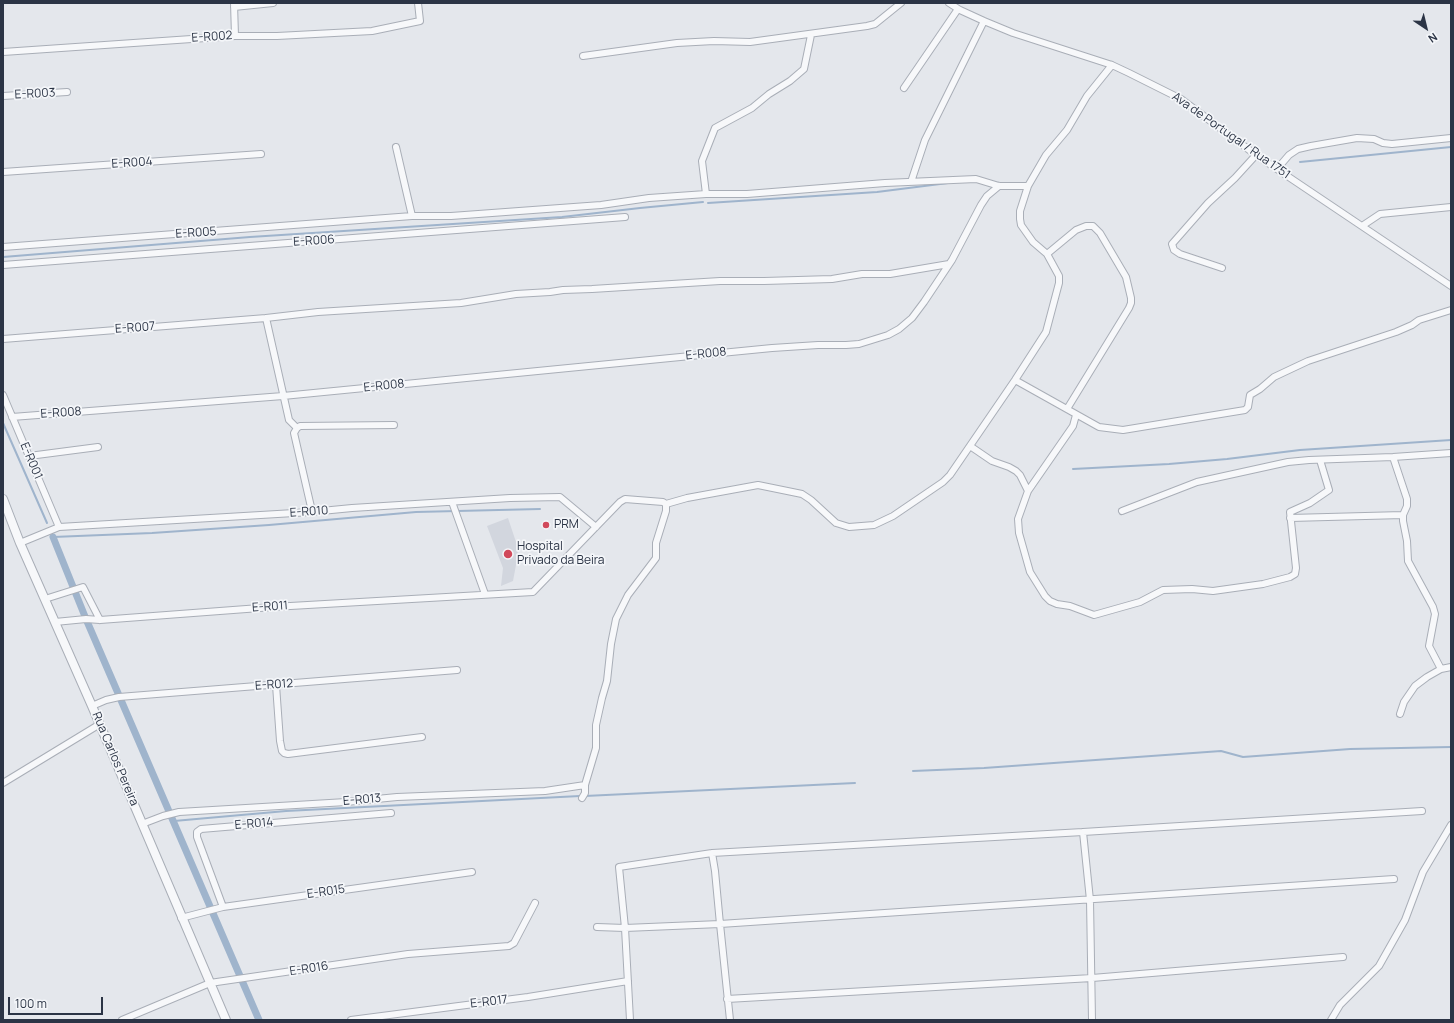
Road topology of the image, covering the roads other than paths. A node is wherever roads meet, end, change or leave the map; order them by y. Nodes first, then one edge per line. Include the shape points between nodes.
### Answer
1 (273, 3) edge
2 (418, 3) edge
3 (901, 3) edge
4 (949, 3) edge
5 (234, 5) edge
6 (958, 9) junction
7 (984, 21) junction
8 (811, 35) junction
9 (235, 36) junction
10 (3, 52) edge
11 (583, 56) dead end
12 (1112, 65) junction
13 (904, 88) dead end
14 (67, 92) dead end
15 (3, 96) edge
16 (1451, 138) edge
17 (396, 147) dead end
18 (261, 154) dead end
19 (1256, 155) junction
20 (1277, 169) junction
21 (3, 172) edge
22 (911, 182) junction
23 (999, 186) junction
24 (1028, 186) junction
25 (706, 194) junction
26 (1451, 207) edge
27 (412, 216) junction
28 (625, 217) dead end
29 (1362, 226) junction
30 (3, 247) edge
31 (1047, 254) junction
32 (949, 264) junction
33 (3, 265) edge
34 (1222, 268) dead end
35 (1451, 286) edge
36 (1451, 310) edge
37 (266, 318) junction
38 (3, 338) edge
39 (1015, 380) junction
40 (3, 395) edge
41 (283, 396) junction
42 (1067, 409) junction
43 (1076, 414) junction
44 (12, 416) junction
45 (1085, 419) junction
46 (394, 425) dead end
47 (1073, 426) junction
48 (297, 428) junction
49 (970, 446) junction
50 (98, 447) dead end
51 (1451, 453) edge
52 (29, 456) junction
53 (1393, 458) junction
54 (1320, 460) junction
55 (1028, 491) junction
56 (3, 500) edge
57 (452, 502) junction
58 (666, 504) junction
59 (1122, 511) dead end
60 (311, 512) junction
61 (1403, 515) junction
62 (1290, 518) junction
63 (596, 526) junction
64 (59, 527) junction
65 (20, 542) junction
66 (485, 594) junction
67 (45, 599) junction
68 (100, 620) junction
69 (55, 622) junction
70 (1451, 667) edge
71 (1441, 669) junction
72 (457, 670) dead end
73 (276, 685) junction
74 (92, 706) junction
75 (1400, 714) dead end
76 (100, 724) junction
77 (422, 737) dead end
78 (3, 782) edge
79 (585, 785) junction
80 (582, 798) dead end
81 (1422, 811) dead end
82 (391, 813) dead end
83 (142, 824) junction
84 (1451, 825) edge
85 (1083, 832) junction
86 (712, 853) junction
87 (472, 872) dead end
88 (1394, 879) dead end
89 (1090, 900) junction
90 (535, 903) dead end
91 (223, 907) junction
92 (181, 918) junction
93 (720, 924) junction
94 (598, 927) dead end
95 (625, 928) junction
96 (1343, 957) dead end
97 (1092, 978) junction
98 (628, 981) junction
99 (210, 983) junction
100 (727, 999) junction
101 (122, 1020) edge
102 (226, 1020) edge
103 (351, 1020) edge
104 (630, 1020) edge
105 (730, 1020) edge
106 (1092, 1020) edge
107 (1331, 1020) edge

1 - 5 street
2 - 9 street, E-R002 via 420,21 372,31
3 - 8 street via 875,24
4 - 6 street, Ava de Portugal / Rua 1751
5 - 9 street
6 - 7 street, Ava de Portugal / Rua 1751
6 - 13 street
7 - 12 street, Ava de Portugal / Rua 1751
7 - 22 street via 925,140
8 - 11 street via 750,42 677,43
8 - 25 street via 804,69 752,108 716,128 702,161
9 - 10 street, E-R002
12 - 19 street, Ava de Portugal / Rua 1751 via 1181,100
12 - 24 street via 1088,96 1067,130 1046,155
14 - 15 street, E-R003
16 - 20 street via 1392,144 1357,138 1311,146 1298,149 1289,155
17 - 27 street
18 - 21 street, E-R004
19 - 20 street, Ava de Portugal / Rua 1751
19 - 34 street via 1172,244 1174,250 1180,254
20 - 29 street, Ava de Portugal / Rua 1751
22 - 23 street via 976,179
22 - 25 street via 747,194
23 - 24 street
23 - 32 street, E-R008 via 981,205
24 - 31 street via 1020,211 1021,225 1032,242
25 - 27 street via 649,198 602,205 451,216
26 - 29 street via 1380,214
27 - 30 street, E-R005
28 - 33 street, E-R006
29 - 35 street, Ava de Portugal / Rua 1751
31 - 39 street via 1059,283 1046,332
31 - 42 street via 1076,230 1094,226 1126,277 1131,298 1129,308
32 - 37 street, E-R007 via 890,274 862,274 832,279 720,281 563,290 461,303
32 - 41 street, E-R008 via 912,318 900,329 859,344 755,349
36 - 45 street via 1419,320 1396,332 1308,361 1274,377 1250,395 1245,410 1123,430 1101,428
37 - 38 street, E-R007
37 - 41 street
39 - 42 street
39 - 49 street
40 - 44 street, E-R001
41 - 44 street, E-R008
41 - 48 street via 289,420
42 - 43 street
43 - 45 street
43 - 47 street
44 - 52 street, E-R001
45 - 47 street
46 - 48 street
47 - 55 street
48 - 60 street via 294,433
49 - 55 street via 992,461 1016,471
49 - 58 street via 943,482 893,516 874,525 849,527 836,523 802,494 758,485
50 - 52 street
51 - 53 street
52 - 64 street, E-R001
53 - 54 street
53 - 61 street via 1407,499
54 - 59 street via 1288,462 1196,482
54 - 62 street via 1329,490 1290,512
55 - 62 street via 1018,519 1019,533 1036,584 1050,601 1094,615 1140,602 1163,590 1213,591 1263,584 1290,577 1295,574 1296,568
56 - 65 street, Rua Carlos Pereira
57 - 60 street, E-R010
57 - 63 street, E-R010 via 560,497
57 - 66 street
58 - 63 street, E-R011 via 625,499
58 - 79 street via 656,543 656,558 628,595 616,619 607,681 596,725 596,748
60 - 64 street, E-R010
61 - 62 street
61 - 71 street via 1408,561 1435,614 1429,646
63 - 66 street, E-R011 via 533,592
64 - 65 street, E-R010
65 - 67 street, Rua Carlos Pereira
66 - 68 street, E-R011
67 - 68 street via 83,587
67 - 69 street, Rua Carlos Pereira
68 - 69 street, E-R011
69 - 74 street, Rua Carlos Pereira
70 - 71 street
71 - 75 street via 1415,686 1404,702
72 - 73 street, E-R012
73 - 74 street, E-R012 via 120,697
73 - 77 street via 280,741 284,753
74 - 76 street, Rua Carlos Pereira
76 - 78 street
76 - 83 street, Rua Carlos Pereira
79 - 80 street
79 - 83 street, E-R013 via 545,791 397,797 179,812
81 - 85 street
82 - 91 street, E-R014 via 201,829 197,837
83 - 92 street, Rua Carlos Pereira
84 - 107 street via 1423,872 1405,920 1379,966 1340,1005
85 - 86 street
85 - 89 street
86 - 93 street
86 - 95 street via 619,867
87 - 91 street, E-R015
88 - 89 street
89 - 93 street
89 - 97 street
90 - 99 street, E-R016 via 514,943 509,946 408,954
91 - 92 street, E-R015
92 - 99 street, Rua Carlos Pereira
93 - 95 street
93 - 100 street
94 - 95 street
95 - 98 street
96 - 97 street
97 - 100 street
97 - 106 street
98 - 103 street, E-R017
98 - 104 street
99 - 101 street, E-R016
99 - 102 street, Rua Carlos Pereira
100 - 105 street

